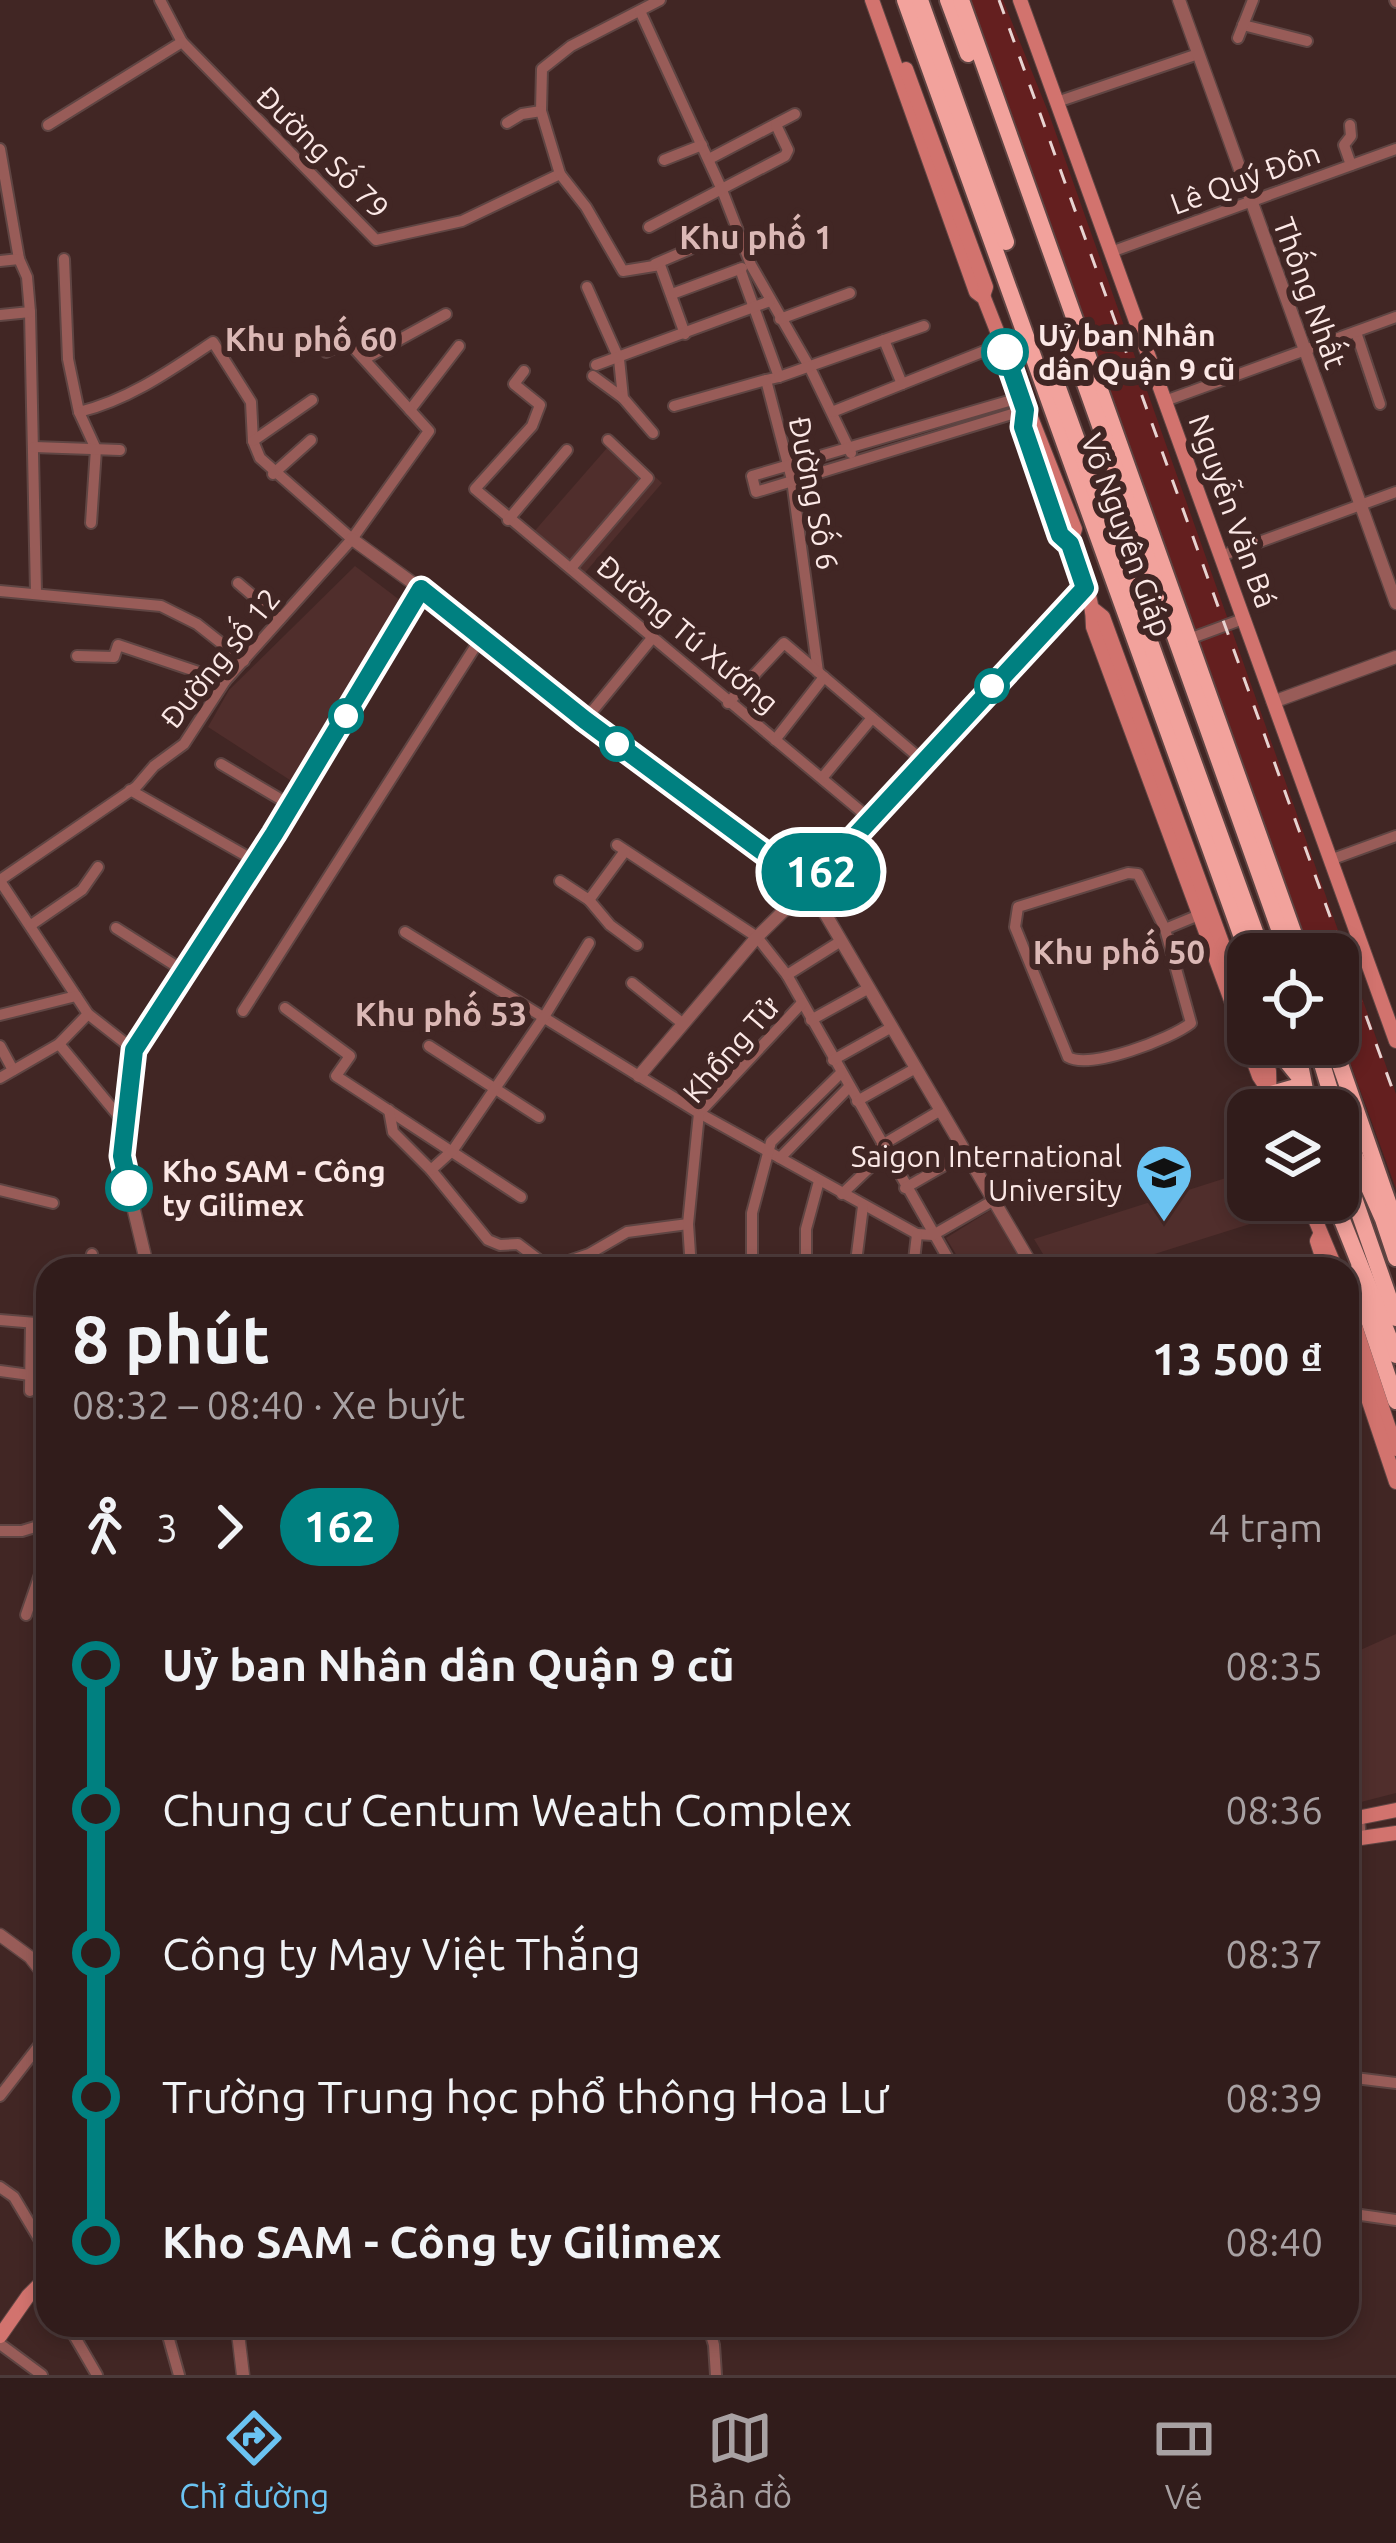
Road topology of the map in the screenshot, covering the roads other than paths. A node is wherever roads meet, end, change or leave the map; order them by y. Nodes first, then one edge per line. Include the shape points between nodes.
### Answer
1 (160, 0) edge
2 (660, 0) edge
3 (872, 0) edge
4 (881, 0) edge
5 (905, 0) edge
6 (920, 0) edge
7 (949, 0) edge
8 (961, 0) edge
9 (1020, 0) edge
10 (1179, 0) edge
11 (1253, 0) edge
12 (640, 11) junction
13 (1243, 25) junction
14 (1238, 38) dead end
15 (1307, 41) dead end
16 (182, 42) junction
17 (1198, 54) junction
18 (1057, 102) junction
19 (541, 111) junction
20 (795, 114) dead end
21 (507, 123) dead end
22 (48, 125) dead end
23 (776, 125) junction
24 (1350, 125) dead end
25 (702, 145) junction
26 (0, 149) edge
27 (1396, 149) edge
28 (709, 159) junction
29 (664, 160) dead end
30 (1351, 165) junction
31 (560, 175) junction
32 (722, 190) junction
33 (1251, 201) junction
34 (649, 226) dead end
35 (737, 229) junction
36 (1111, 252) junction
37 (19, 259) junction
38 (64, 259) dead end
39 (0, 261) edge
40 (655, 264) junction
41 (745, 267) junction
42 (587, 287) dead end
43 (850, 293) dead end
44 (672, 294) junction
45 (983, 296) junction
46 (770, 301) junction
47 (752, 308) junction
48 (30, 312) junction
49 (446, 314) dead end
50 (1071, 314) junction
51 (0, 315) edge
52 (1396, 317) edge
53 (780, 319) junction
54 (924, 326) dead end
55 (1356, 332) junction
56 (685, 334) junction
57 (1068, 336) junction
58 (884, 340) junction
59 (1002, 344) junction
60 (459, 346) dead end
61 (1305, 350) junction
62 (326, 352) dead end
63 (366, 358) junction
64 (619, 359) junction
65 (811, 368) junction
66 (524, 371) dead end
67 (772, 378) junction
68 (902, 384) junction
69 (1088, 393) junction
70 (623, 398) junction
71 (312, 400) dead end
72 (1165, 401) junction
73 (1024, 403) junction
74 (1379, 404) dead end
75 (674, 406) dead end
76 (410, 410) junction
77 (1109, 411) junction
78 (79, 412) junction
79 (832, 412) junction
80 (653, 433) dead end
81 (311, 440) dead end
82 (608, 440) dead end
83 (253, 441) junction
84 (848, 447) junction
85 (34, 448) junction
86 (96, 449) junction
87 (120, 450) dead end
88 (568, 450) dead end
89 (856, 461) junction
90 (788, 466) junction
91 (273, 474) junction
92 (792, 480) junction
93 (1396, 492) edge
94 (1360, 505) junction
95 (508, 520) junction
96 (91, 523) dead end
97 (352, 539) junction
98 (1220, 556) junction
99 (572, 567) junction
100 (238, 583) dead end
101 (1085, 588) junction
102 (421, 589) junction
103 (0, 591) edge
104 (36, 593) junction
105 (1396, 603) edge
106 (1093, 609) junction
107 (280, 619) junction
108 (1243, 619) junction
109 (482, 637) junction
110 (652, 637) junction
111 (1189, 639) junction
112 (77, 656) dead end
113 (1396, 657) edge
114 (244, 661) junction
115 (821, 674) junction
116 (225, 681) junction
117 (1274, 702) junction
118 (728, 703) junction
119 (872, 718) junction
120 (585, 720) junction
121 (776, 740) junction
122 (922, 760) junction
123 (221, 764) dead end
124 (822, 778) junction
125 (130, 790) junction
126 (292, 806) junction
127 (869, 818) junction
128 (1396, 836) edge
129 (1330, 860) junction
130 (256, 862) junction
131 (98, 867) dead end
132 (1271, 872) junction
133 (0, 880) edge
134 (560, 881) dead end
135 (809, 886) junction
136 (1266, 892) junction
137 (589, 900) junction
138 (1199, 915) junction
139 (31, 925) junction
140 (116, 928) dead end
141 (1165, 929) junction
142 (405, 932) dead end
143 (1240, 933) edge
144 (1255, 933) edge
145 (1284, 933) edge
146 (1288, 933) edge
147 (757, 937) junction
148 (841, 941) junction
149 (589, 943) dead end
150 (637, 945) dead end
151 (1227, 957) edge
152 (187, 973) junction
153 (787, 975) junction
154 (632, 983) dead end
155 (869, 988) junction
156 (76, 996) junction
157 (802, 1004) junction
158 (285, 1008) dead end
159 (1390, 1008) edge
160 (243, 1011) dead end
161 (88, 1014) junction
162 (0, 1015) edge
163 (544, 1017) junction
164 (811, 1020) junction
165 (682, 1023) junction
166 (892, 1027) junction
167 (1396, 1041) edge
168 (58, 1044) junction
169 (0, 1046) edge
170 (429, 1046) dead end
171 (134, 1050) junction
172 (833, 1060) junction
173 (1289, 1065) edge
174 (1301, 1065) edge
175 (1340, 1065) edge
176 (916, 1068) junction
177 (14, 1070) junction
178 (841, 1073) junction
179 (639, 1076) junction
180 (0, 1078) edge
181 (1302, 1082) junction
182 (848, 1087) junction
183 (494, 1088) junction
184 (1265, 1089) edge
185 (1292, 1089) edge
186 (1304, 1089) edge
187 (857, 1101) junction
188 (389, 1110) junction
189 (941, 1110) junction
190 (699, 1113) junction
191 (539, 1117) dead end
192 (126, 1125) junction
193 (884, 1148) junction
194 (453, 1150) junction
195 (768, 1152) junction
196 (966, 1154) junction
197 (780, 1158) junction
198 (1359, 1164) edge
199 (430, 1170) junction
200 (819, 1181) junction
201 (905, 1188) junction
202 (0, 1190) edge
203 (842, 1194) junction
204 (521, 1197) dead end
205 (994, 1200) junction
206 (53, 1203) dead end
207 (863, 1206) junction
208 (1315, 1221) edge
209 (1344, 1221) edge
210 (1358, 1221) edge
211 (688, 1224) junction
212 (1396, 1226) edge
213 (917, 1234) junction
214 (933, 1234) junction
215 (1320, 1235) junction
216 (92, 1254) dead end
217 (91, 1257) edge
218 (145, 1257) edge
219 (536, 1257) edge
220 (581, 1257) edge
221 (690, 1257) edge
222 (752, 1257) edge
223 (806, 1257) edge
224 (857, 1257) edge
225 (914, 1257) edge
226 (947, 1257) edge
227 (1027, 1257) edge
228 (1322, 1257) edge
229 (1332, 1257) edge
230 (1396, 1258) edge
231 (1365, 1265) junction
232 (1396, 1318) edge
233 (0, 1320) edge
234 (31, 1323) junction
235 (36, 1323) edge
236 (1359, 1338) edge
237 (1396, 1354) edge
238 (0, 1371) edge
239 (1359, 1372) edge
240 (30, 1375) junction
241 (30, 1391) dead end
242 (1396, 1401) edge
243 (1396, 1449) edge
244 (1396, 1482) edge
245 (36, 1527) edge
246 (0, 1531) edge
247 (36, 1582) edge
248 (26, 1615) dead end
249 (1396, 1810) edge
250 (1359, 1818) edge
251 (1396, 1833) edge
252 (1359, 1838) edge
253 (0, 1935) edge
254 (36, 1965) edge
255 (36, 2050) edge
256 (1359, 2079) edge
257 (1396, 2084) edge
258 (0, 2096) edge
259 (0, 2187) edge
260 (1359, 2215) edge
261 (1396, 2220) edge
262 (36, 2234) edge
263 (36, 2295) edge
264 (75, 2337) edge
265 (168, 2337) edge
266 (238, 2337) edge
267 (712, 2337) edge
268 (0, 2340) edge
269 (41, 2375) edge
270 (97, 2375) edge
271 (179, 2375) edge
272 (243, 2375) edge
273 (716, 2375) edge

1 - 16 street, Đường Số 79
2 - 12 street
3 - 45 main road
4 - 45 main road
5 - 143 highway, Võ Nguyên Giáp
6 - 144 highway, Võ Nguyên Giáp
7 - 57 highway, Võ Nguyên Giáp
8 - 50 highway, Võ Nguyên Giáp
9 - 18 main road, Nguyễn Văn Bá
10 - 17 street, Thống Nhất
11 - 13 street
12 - 19 street via 542,69
12 - 25 street
13 - 14 street
13 - 15 street
16 - 22 street
16 - 31 street, Đường Số 79 via 376,240 462,221
17 - 18 street
17 - 33 street, Thống Nhất
18 - 36 main road, Nguyễn Văn Bá
19 - 21 street
19 - 31 street
20 - 23 street
23 - 28 street
23 - 32 street via 787,154
24 - 30 street via 1344,145
25 - 28 street
25 - 29 street
26 - 37 street
27 - 30 street, Lê Quý Đôn
28 - 32 street
30 - 33 street, Lê Quý Đôn
31 - 40 street via 623,271
32 - 34 street
32 - 35 street
33 - 36 street, Lê Quý Đôn
33 - 61 street, Thống Nhất
35 - 40 street
35 - 41 street
36 - 72 main road, Nguyễn Văn Bá
37 - 39 street
37 - 48 street
38 - 78 street
40 - 44 street
41 - 44 street
41 - 46 street
41 - 47 street, Đường Số 6
42 - 64 street
43 - 53 street
44 - 56 street
45 - 59 main road
46 - 47 street
46 - 53 street
47 - 56 street
47 - 67 street, Đường Số 6
48 - 51 street
48 - 85 street
49 - 63 street
50 - 57 highway
50 - 77 highway, Võ Nguyên Giáp
52 - 55 street
53 - 65 street
54 - 58 street
55 - 61 street
55 - 74 street
56 - 64 street
57 - 69 highway, Võ Nguyên Giáp
58 - 65 street
58 - 68 street
59 - 68 street
59 - 73 main road
60 - 76 street
61 - 72 street
61 - 94 street, Thống Nhất
62 - 63 street via 351,345
63 - 76 street
64 - 70 street
64 - 70 street via 594,370
65 - 67 street
65 - 79 street
66 - 95 street, Đường Tú Xương via 514,384 540,405 532,426 475,489
67 - 75 street
67 - 90 street, Đường Số 6
68 - 79 street
69 - 77 highway
69 - 136 highway, Võ Nguyên Giáp
70 - 80 street
71 - 83 street
72 - 98 main road, Nguyễn Văn Bá
73 - 84 street
73 - 89 street
73 - 101 main road via 1023,427
76 - 97 street, Đường số 12 via 429,431
77 - 111 highway, Võ Nguyên Giáp
78 - 83 street via 164,375 213,342 251,402
78 - 86 street
79 - 84 street
81 - 91 street
82 - 99 street via 648,478
83 - 91 street
84 - 89 street
84 - 90 street
85 - 86 street
85 - 104 street
86 - 87 street
86 - 96 street
88 - 95 street
89 - 92 street
90 - 92 street, Đường Số 6
90 - 92 street via 752,476 756,492
91 - 97 street
92 - 115 street, Đường Số 6
93 - 94 street
94 - 98 street
94 - 105 street, Thống Nhất
95 - 99 street, Đường Tú Xương
97 - 102 street
97 - 107 street, Đường số 12
98 - 108 main road, Nguyễn Văn Bá
99 - 110 street, Đường Tú Xương
100 - 107 street
101 - 106 main road
101 - 122 street
102 - 109 street
102 - 126 street
103 - 104 street
104 - 114 street via 161,607
106 - 138 main road
106 - 151 main road via 1103,617
107 - 114 street, Đường số 12
108 - 111 street
108 - 117 main road, Nguyễn Văn Bá
109 - 120 street
109 - 160 street
110 - 118 street, Đường Tú Xương
110 - 120 street
111 - 132 highway, Võ Nguyên Giáp
112 - 116 street via 114,657 118,645
113 - 117 street
114 - 116 street, Đường số 12
115 - 118 street via 784,643
115 - 119 street
115 - 121 street
116 - 125 street, Đường số 12 via 184,744
117 - 129 main road, Nguyễn Văn Bá
118 - 121 street, Đường Tú Xương
119 - 122 street
119 - 124 street
120 - 135 street
121 - 124 street, Đường Tú Xương
122 - 127 street
123 - 126 street
124 - 127 street, Đường Tú Xương
125 - 130 street
125 - 133 street, Đường số 12
126 - 130 street
127 - 135 street
128 - 129 street
129 - 159 main road, Nguyễn Văn Bá
130 - 152 street
131 - 139 street via 82,890
132 - 136 highway
132 - 146 highway, Võ Nguyên Giáp
133 - 139 street
134 - 137 street
135 - 147 street
135 - 148 street
136 - 145 highway, Võ Nguyên Giáp
137 - 147 street via 621,848
137 - 150 street
138 - 141 street
138 - 184 main road
139 - 156 street
140 - 152 street
141 - 141 street via 1138,874 1018,907 1015,927 1068,1057 1088,1062 1191,1023
142 - 163 street
147 - 153 street
147 - 165 street
148 - 153 street
148 - 155 street
149 - 163 street
152 - 171 street
153 - 157 street
154 - 165 street
155 - 164 street
155 - 166 street
156 - 161 street
156 - 162 street
157 - 164 street
157 - 190 street, Khổng Tử
158 - 188 street via 350,1056 336,1076
159 - 167 main road, Nguyễn Văn Bá
161 - 168 street
161 - 171 street
163 - 179 street
163 - 183 street
164 - 172 street
165 - 179 street
166 - 172 street
166 - 176 street
168 - 177 street
168 - 192 street
169 - 177 street
170 - 183 street
171 - 192 street
172 - 178 street
173 - 181 highway
174 - 181 highway
175 - 212 highway
176 - 187 street
176 - 189 street
177 - 180 street
178 - 182 street
178 - 195 street
179 - 190 street
181 - 185 highway
181 - 186 highway
182 - 187 street
182 - 197 street
183 - 191 street
183 - 194 street
187 - 193 street
188 - 194 street
188 - 199 street via 393,1132
189 - 193 street
189 - 196 street
190 - 195 street
190 - 211 street, Khổng Tử
192 - 218 street via 122,1156
193 - 201 street
193 - 203 street
194 - 199 street
194 - 204 street
195 - 197 street
195 - 222 street via 752,1214
196 - 201 street
196 - 205 street
197 - 200 street
198 - 230 highway
199 - 219 street via 488,1240 518,1244
200 - 203 street
200 - 223 street
201 - 214 street
202 - 206 street
203 - 207 street
205 - 214 street
205 - 227 street
207 - 213 street
207 - 224 street
208 - 215 main road
209 - 231 highway
210 - 231 highway
211 - 220 street via 627,1232
211 - 221 street, Khổng Tử
213 - 214 street
213 - 225 street
214 - 226 street
215 - 228 main road
215 - 229 main road
216 - 217 street
231 - 232 highway
231 - 237 highway
231 - 242 highway via 1359,1290
233 - 234 street
234 - 235 street
234 - 240 street
236 - 243 main road
238 - 240 street
239 - 244 main road
240 - 241 street
245 - 246 street
247 - 248 street
249 - 250 main road
251 - 252 main road
253 - 254 street
255 - 258 street
256 - 257 street
259 - 262 street
260 - 261 street
263 - 268 main road
264 - 270 street
265 - 271 street
266 - 272 street
267 - 273 street
268 - 269 street

